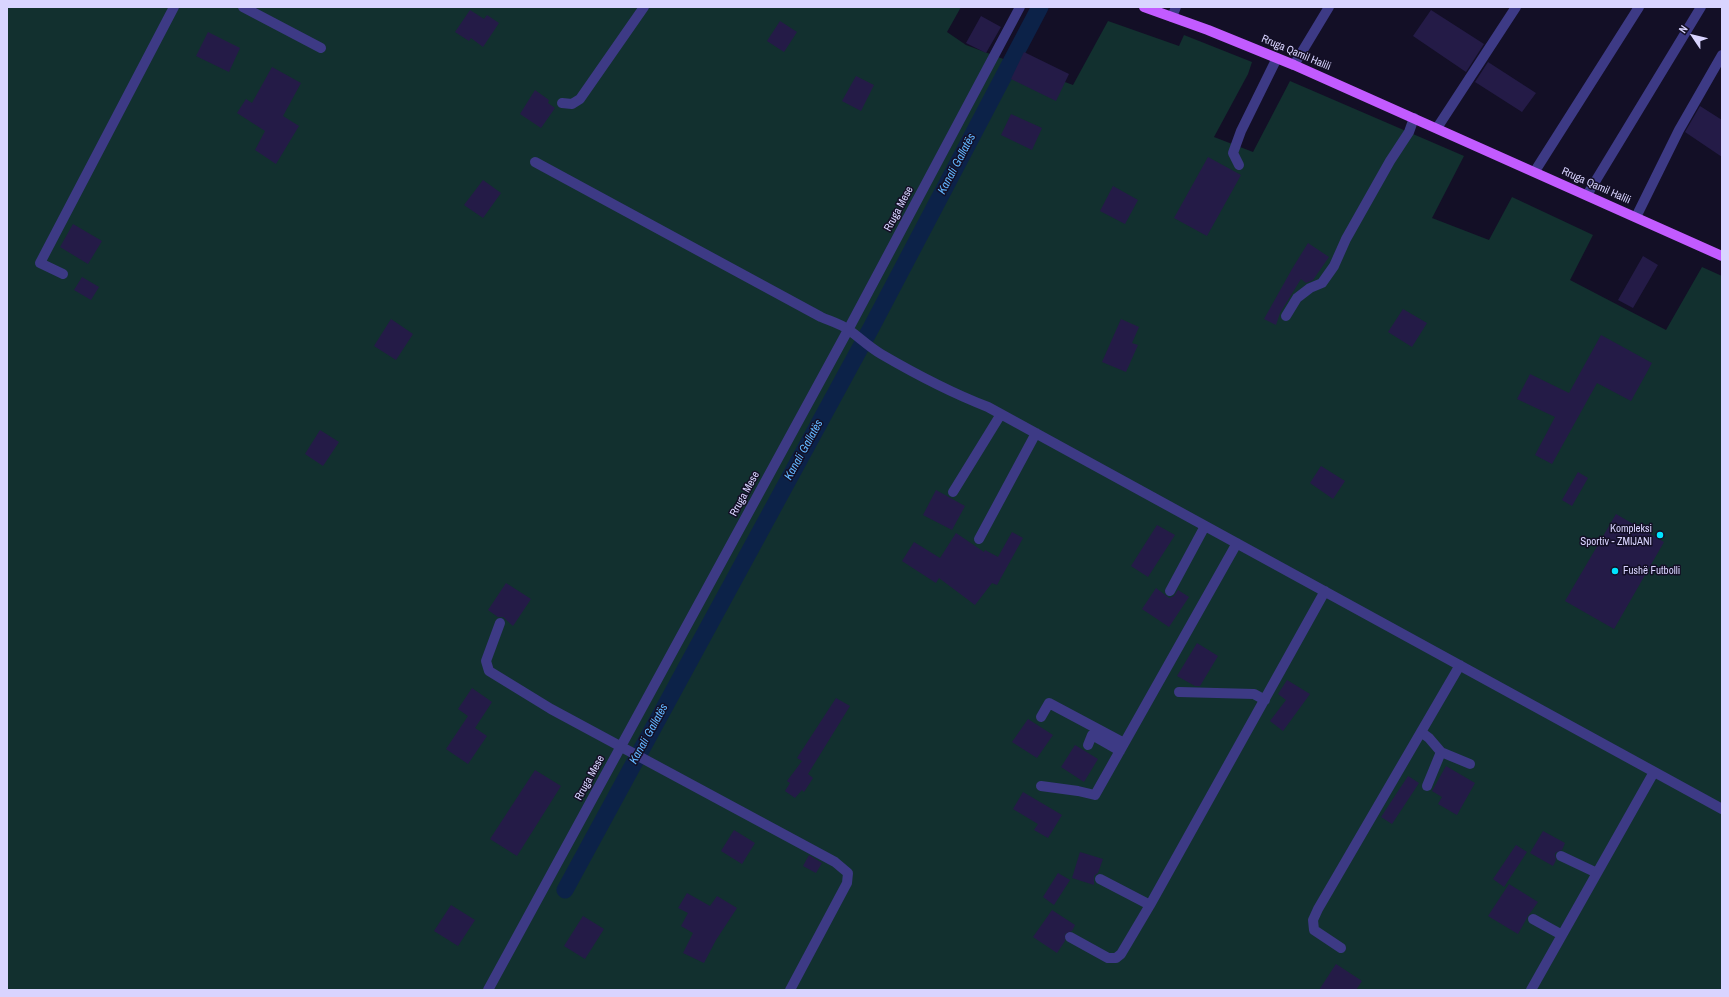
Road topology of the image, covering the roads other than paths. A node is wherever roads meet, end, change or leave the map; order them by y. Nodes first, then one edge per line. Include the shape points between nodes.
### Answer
1 (174, 7) edge
2 (243, 7) edge
3 (644, 7) edge
4 (1020, 7) edge
5 (1144, 7) edge
6 (1176, 7) edge
7 (1329, 7) edge
8 (1516, 7) edge
9 (1639, 7) edge
10 (1701, 7) edge
11 (1160, 10) edge
12 (1172, 17) junction
13 (321, 48) dead end
14 (1722, 56) edge
15 (1277, 58) junction
16 (1294, 65) junction
17 (562, 103) dead end
18 (1414, 118) junction
19 (1437, 128) junction
20 (535, 162) dead end
21 (1240, 165) dead end
22 (1535, 172) junction
23 (1587, 195) junction
24 (1636, 217) junction
25 (1722, 255) edge
26 (63, 274) dead end
27 (1286, 316) dead end
28 (848, 330) junction
29 (1001, 414) junction
30 (1036, 433) junction
31 (953, 492) dead end
32 (1205, 526) junction
33 (979, 539) dead end
34 (1237, 543) junction
35 (1170, 591) dead end
36 (1325, 591) junction
37 (500, 623) dead end
38 (1460, 665) junction
39 (1179, 692) dead end
40 (1265, 700) junction
41 (1041, 717) dead end
42 (1421, 732) junction
43 (1088, 745) dead end
44 (1122, 747) junction
45 (625, 748) junction
46 (1441, 752) junction
47 (1470, 764) dead end
48 (1654, 772) junction
49 (1041, 786) dead end
50 (1427, 786) dead end
51 (1722, 809) edge
52 (1561, 856) dead end
53 (1597, 873) junction
54 (1100, 879) dead end
55 (1150, 904) junction
56 (1533, 919) dead end
57 (1562, 935) junction
58 (1070, 937) dead end
59 (1341, 948) dead end
60 (488, 990) edge
61 (790, 990) edge
62 (1531, 990) edge

1 - 26 street via 40,263
2 - 13 street
3 - 17 street via 580,99 572,104
4 - 28 street, Rruga Mese
5 - 11 main road, Rruga Qamil Halili
6 - 12 street
7 - 16 street
8 - 19 street
9 - 22 street
10 - 23 street
11 - 12 main road, Rruga Qamil Halili
12 - 15 main road, Rruga Qamil Halili
14 - 24 street, Rruga Qamil Halili via 1679,130
15 - 16 main road, Rruga Qamil Halili
15 - 21 street via 1233,153
16 - 18 main road, Rruga Qamil Halili
18 - 19 main road, Rruga Qamil Halili
18 - 27 street via 1409,132 1346,239 1334,266 1322,283 1297,298
19 - 22 main road, Rruga Qamil Halili
20 - 28 street
22 - 23 main road, Rruga Qamil Halili
23 - 24 main road, Rruga Qamil Halili
24 - 25 main road, Rruga Qamil Halili
28 - 29 street via 879,353 948,392
28 - 45 street, Rruga Mese
29 - 30 street
29 - 31 street
30 - 32 street
30 - 33 street
32 - 34 street
32 - 35 street
34 - 36 street
34 - 44 street
36 - 38 street
36 - 40 street
37 - 45 street via 486,661 489,671 551,709
38 - 42 street
38 - 48 street
39 - 40 street via 1254,694
40 - 55 street
41 - 44 street via 1048,703
42 - 46 street
42 - 59 street via 1313,920 1314,930
43 - 44 street via 1092,735
44 - 49 street via 1095,795
45 - 60 street, Rruga Mese
45 - 61 street via 835,862 848,873 847,883
46 - 47 street
46 - 50 street
48 - 51 street
48 - 53 street
52 - 53 street
53 - 57 street
54 - 55 street
55 - 58 street via 1130,940 1116,958 1108,958
56 - 57 street
57 - 62 street

